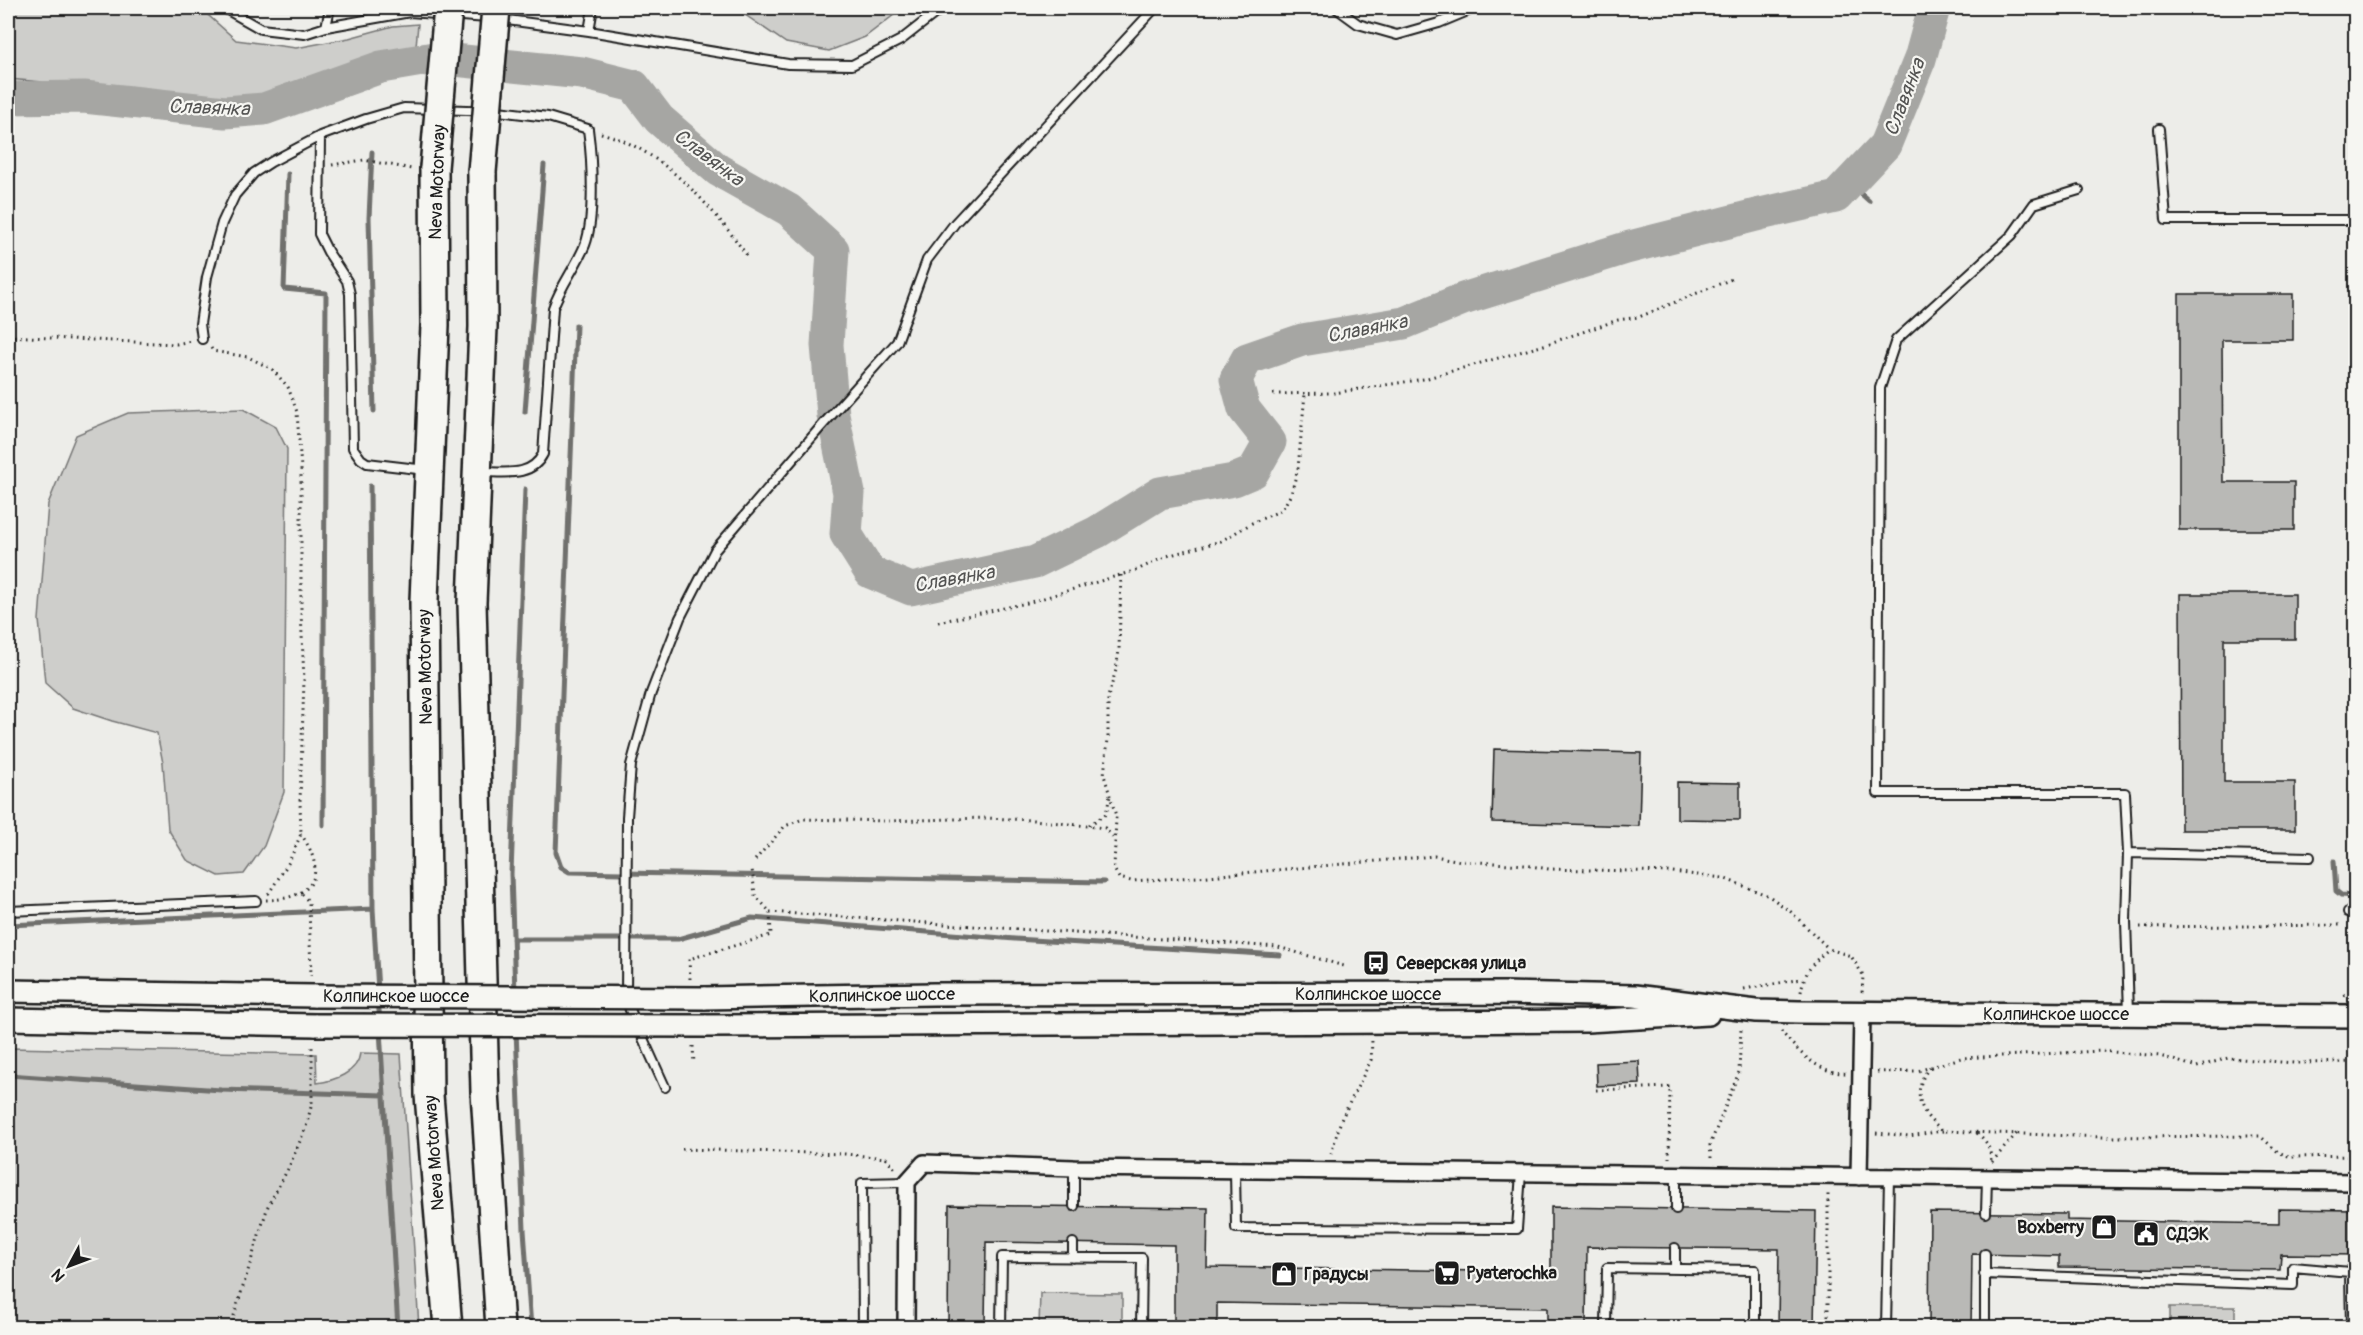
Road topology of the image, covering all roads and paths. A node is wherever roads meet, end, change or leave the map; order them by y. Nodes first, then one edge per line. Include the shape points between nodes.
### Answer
1 (224, 8) edge
2 (330, 8) edge
3 (448, 8) edge
4 (496, 8) edge
5 (593, 8) edge
6 (942, 8) edge
7 (1155, 8) edge
8 (1336, 8) edge
9 (1475, 8) edge
10 (326, 27) junction
11 (589, 30) junction
12 (588, 129) junction
13 (2159, 129) dead end
14 (320, 136) junction
15 (320, 167) junction
16 (424, 168) junction
17 (2079, 190) dead end
18 (2355, 220) edge
19 (748, 257) dead end
20 (1734, 278) dead end
21 (8, 336) edge
22 (202, 339) junction
23 (1274, 394) dead end
24 (1305, 394) junction
25 (429, 470) junction
26 (477, 472) junction
27 (1121, 574) junction
28 (938, 622) dead end
29 (1111, 794) junction
30 (1087, 825) junction
31 (301, 834) junction
32 (1115, 840) junction
33 (2128, 853) junction
34 (2310, 856) dead end
35 (755, 860) dead end
36 (752, 869) dead end
37 (302, 894) junction
38 (255, 901) junction
39 (8, 911) edge
40 (770, 912) junction
41 (2349, 922) dead end
42 (771, 926) dead end
43 (2126, 927) junction
44 (1829, 949) junction
45 (1344, 966) dead end
46 (1803, 979) junction
47 (313, 987) junction
48 (1740, 989) dead end
49 (8, 990) edge
50 (1799, 1012) junction
51 (1862, 1013) junction
52 (2129, 1015) junction
53 (2355, 1016) edge
54 (1749, 1017) junction
55 (8, 1019) edge
56 (1775, 1023) dead end
57 (314, 1034) junction
58 (1372, 1040) dead end
59 (2355, 1062) edge
60 (1931, 1066) junction
61 (1861, 1072) junction
62 (665, 1087) dead end
63 (1596, 1090) dead end
64 (1860, 1131) junction
65 (1943, 1131) junction
66 (1976, 1132) junction
67 (2017, 1133) junction
68 (682, 1149) dead end
69 (2355, 1156) edge
70 (1074, 1168) junction
71 (1235, 1170) junction
72 (1327, 1170) junction
73 (1989, 1171) junction
74 (1521, 1173) junction
75 (1672, 1175) junction
76 (1711, 1175) junction
77 (1859, 1177) junction
78 (1889, 1177) junction
79 (907, 1182) junction
80 (2355, 1182) edge
81 (1828, 1184) dead end
82 (1074, 1206) dead end
83 (1676, 1209) dead end
84 (1986, 1213) dead end
85 (1073, 1243) dead end
86 (1675, 1248) dead end
87 (1985, 1254) dead end
88 (1073, 1258) junction
89 (1675, 1269) junction
90 (1984, 1274) junction
91 (232, 1328) edge
92 (448, 1328) edge
93 (500, 1328) edge
94 (863, 1328) edge
95 (906, 1328) edge
96 (1001, 1328) edge
97 (1142, 1328) edge
98 (1241, 1328) edge
99 (1316, 1328) edge
100 (1606, 1328) edge
101 (1755, 1328) edge
102 (1828, 1328) edge
103 (1886, 1328) edge
104 (1985, 1328) edge
105 (2351, 1328) edge

1 - 10 lane via 261,29 304,34
2 - 10 lane
3 - 16 highway, Neva Motorway, bridge
4 - 26 highway, bridge via 482,172 483,327
5 - 11 lane
6 - 11 lane via 901,40 852,65 788,64
7 - 62 lane via 955,223 927,260 897,342 715,550 680,618 651,693 631,765 627,817 626,1001
8 - 9 lane via 1358,24 1397,34
10 - 11 lane via 410,12
12 - 14 lane via 498,111 404,108
12 - 19 path via 637,146 670,172 690,189
12 - 26 lane via 589,225 586,243 553,308 543,454 535,465 522,472
13 - 18 lane via 2166,220
14 - 15 lane
14 - 22 lane via 254,173 235,195 222,223 207,277 200,324
15 - 16 path via 364,160
15 - 25 lane via 319,234 347,281 350,294 353,448 367,463
16 - 25 highway, Neva Motorway via 435,325
17 - 33 lane via 2034,204 2012,235 1896,340 1880,388 1878,793 2126,793
20 - 24 path via 1639,317 1590,328 1465,368 1424,379
21 - 22 path via 176,344
22 - 31 path via 213,351 248,357 272,369 288,387 297,412 304,680
23 - 24 path
24 - 27 path via 1298,468 1282,510 1221,541
25 - 92 highway, Neva Motorway via 424,601 429,1095
26 - 93 highway via 472,603 480,930 485,1092
27 - 28 path via 1027,603
27 - 29 path via 1119,650 1108,697 1104,775
29 - 30 path via 1106,814
29 - 32 path via 1116,816
30 - 32 path via 1105,828
30 - 35 path via 986,818 803,819 785,826
31 - 37 path via 311,849 315,866 312,882
31 - 38 path via 269,893
32 - 44 path via 1115,873 1131,881 1434,856 1549,869 1672,872 1723,878 1769,896
33 - 34 lane
33 - 43 lane
36 - 40 path via 755,895
37 - 38 path via 286,900
37 - 47 path via 309,902
38 - 39 lane
40 - 42 path
40 - 45 path via 1278,947
41 - 43 path
43 - 52 lane
44 - 46 path via 1812,962
44 - 51 path via 1851,956 1863,975
46 - 48 path
46 - 50 path
47 - 49 main road, Колпинское шоссе
47 - 54 main road, Колпинское шоссе, bridge via 704,998 1505,993 1635,996
50 - 51 main road, Колпинское шоссе
50 - 54 main road, Колпинское шоссе
51 - 52 main road, Колпинское шоссе
51 - 61 street
52 - 53 main road, Колпинское шоссе
54 - 57 main road, Колпинское шоссе, bridge via 1587,1022 705,1026
54 - 76 path via 1739,1072 1710,1145
55 - 57 main road, Колпинское шоссе
56 - 61 path via 1814,1064 1837,1073
57 - 91 path via 312,1102 306,1127 268,1206
58 - 72 path via 1371,1060 1341,1120
59 - 60 path via 2228,1058 2197,1067 2160,1056 2101,1052 1961,1058
60 - 61 path via 1918,1071
60 - 65 path via 1922,1076 1920,1105 1931,1123
61 - 64 street
63 - 75 path via 1670,1088
64 - 65 path via 1909,1136
64 - 77 street
65 - 66 path
66 - 67 path
66 - 73 path via 1991,1152
67 - 69 path via 2260,1136 2278,1152 2292,1157
67 - 73 path
68 - 79 path via 885,1158
70 - 71 street
70 - 79 street via 924,1163
70 - 82 lane
71 - 72 street
71 - 74 lane via 1236,1228 1517,1229
72 - 74 street
73 - 78 street
73 - 80 street
73 - 84 lane
74 - 75 street
75 - 76 street
75 - 83 lane
76 - 77 street
77 - 78 street
78 - 103 lane
79 - 94 lane via 861,1183
79 - 95 street
81 - 102 path
85 - 88 lane
86 - 89 lane
87 - 90 lane
88 - 96 lane via 1002,1257
88 - 97 lane via 1142,1258
89 - 100 lane via 1607,1268
89 - 101 lane via 1755,1270
90 - 104 lane
90 - 105 lane via 2293,1285 2293,1267 2350,1272
98 - 99 lane

